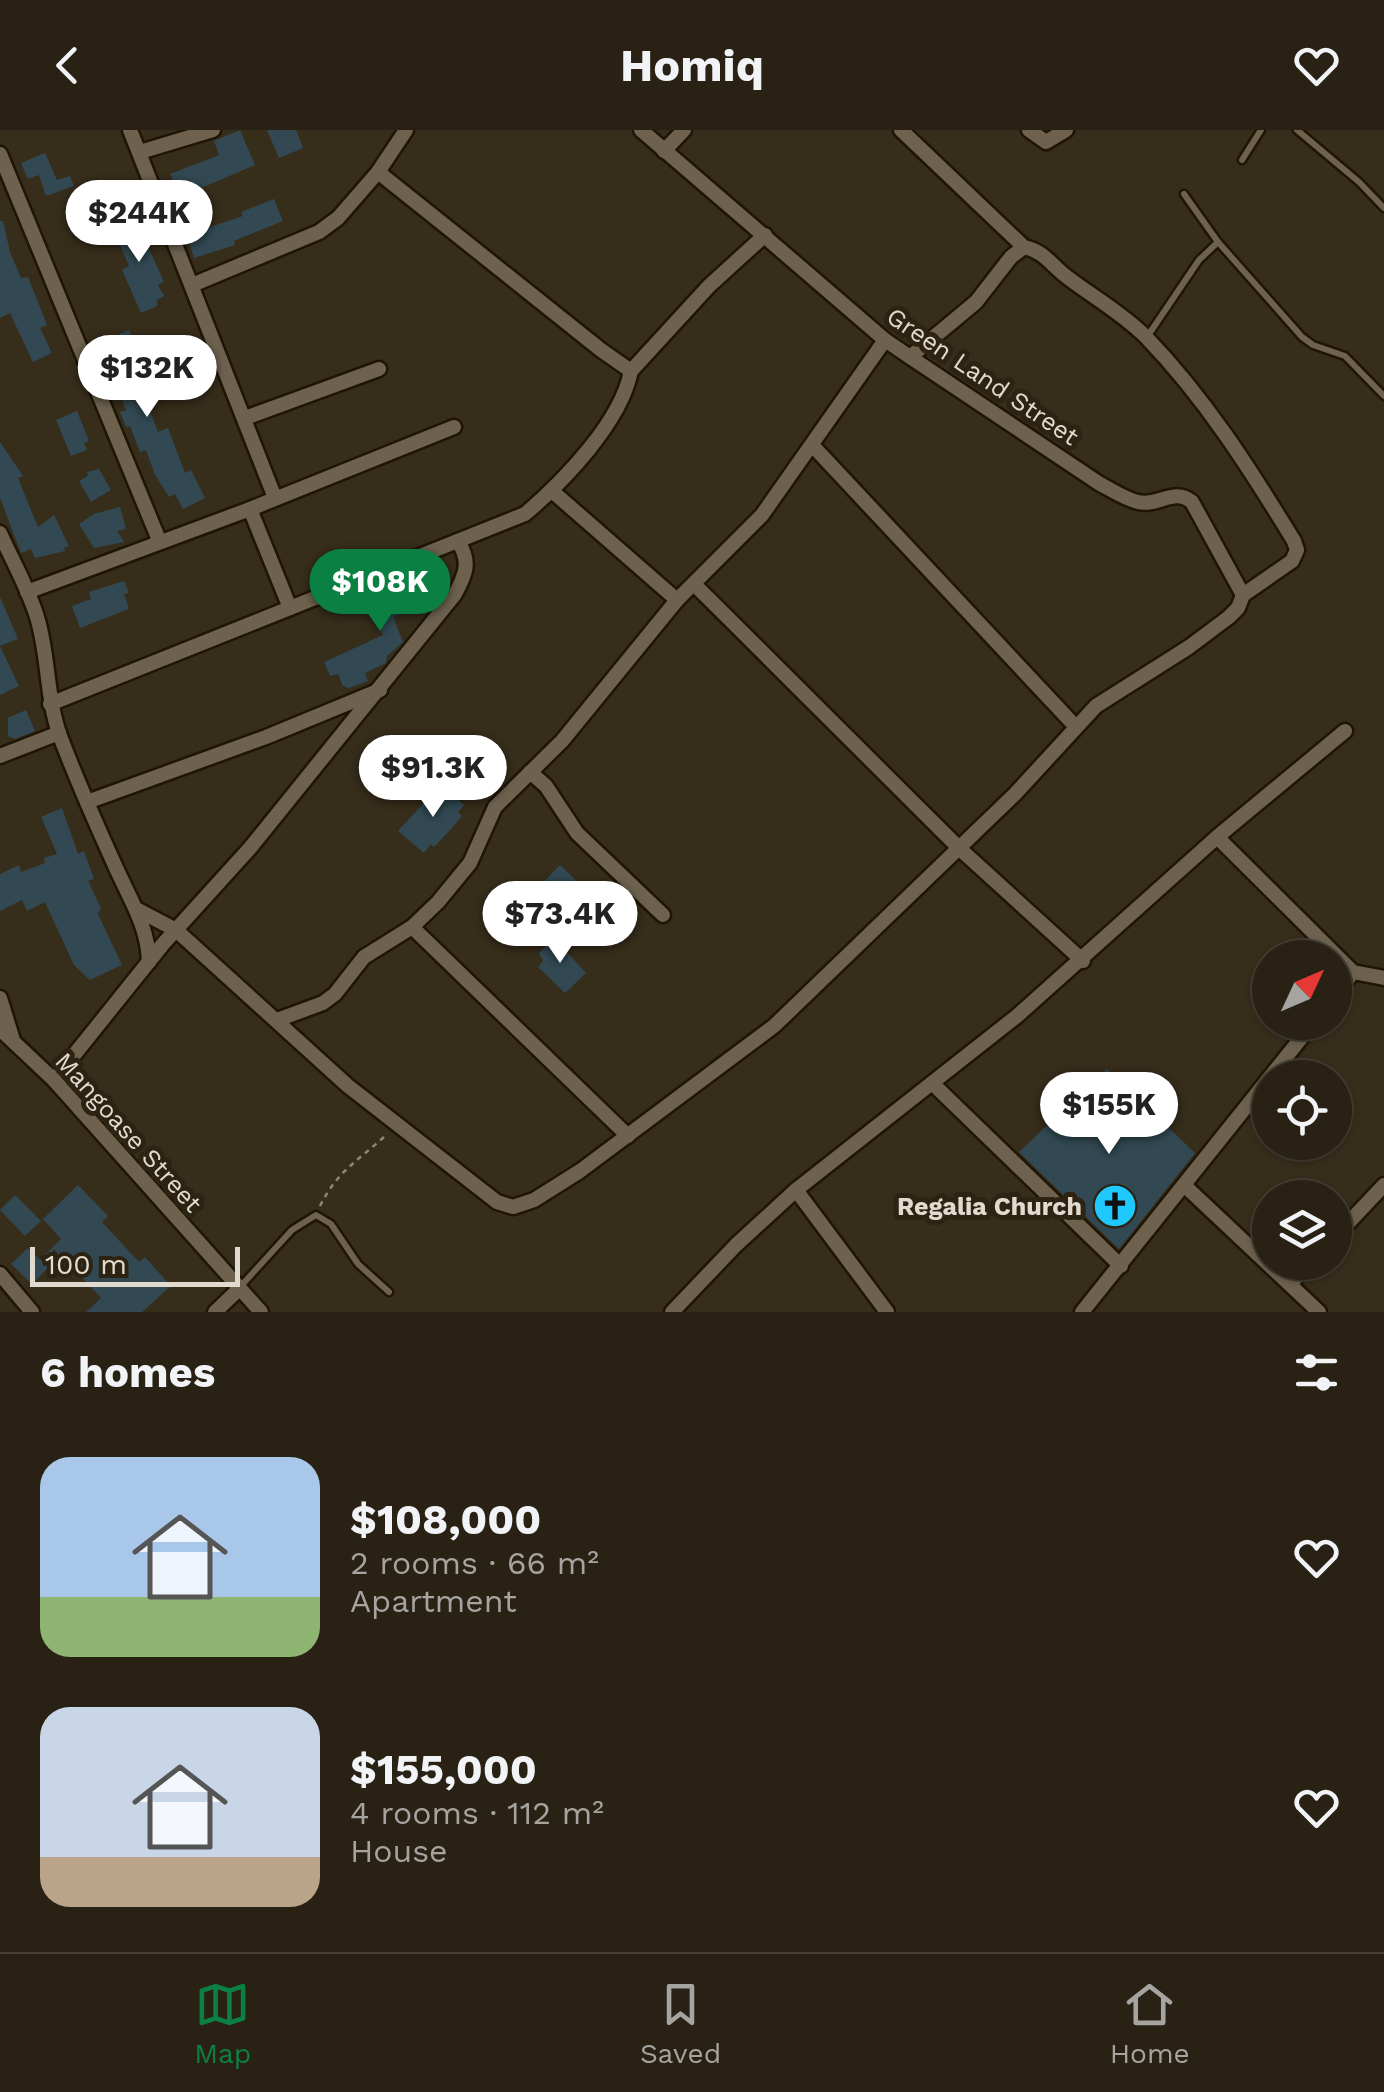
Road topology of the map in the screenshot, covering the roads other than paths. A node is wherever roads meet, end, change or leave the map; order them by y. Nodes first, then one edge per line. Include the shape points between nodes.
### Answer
1 (130, 130) edge
2 (213, 130) edge
3 (406, 130) edge
4 (641, 130) edge
5 (684, 130) edge
6 (901, 130) edge
7 (1028, 130) edge
8 (1066, 130) edge
9 (1261, 130) edge
10 (1297, 130) edge
11 (664, 151) junction
12 (140, 152) junction
13 (0, 154) edge
14 (1242, 160) dead end
15 (378, 172) junction
16 (1184, 194) dead end
17 (1384, 208) edge
18 (765, 236) junction
19 (1218, 242) junction
20 (1024, 247) junction
21 (192, 285) junction
22 (1146, 338) junction
23 (886, 340) junction
24 (910, 357) junction
25 (379, 370) dead end
26 (631, 371) junction
27 (1384, 396) edge
28 (246, 418) junction
29 (454, 427) dead end
30 (812, 446) junction
31 (552, 491) junction
32 (274, 498) junction
33 (250, 509) junction
34 (0, 532) edge
35 (159, 540) junction
36 (458, 541) junction
37 (695, 584) junction
38 (26, 592) junction
39 (1243, 595) junction
40 (677, 600) junction
41 (290, 608) junction
42 (381, 690) junction
43 (50, 704) junction
44 (1076, 727) junction
45 (1346, 730) dead end
46 (59, 733) junction
47 (0, 756) edge
48 (530, 772) junction
49 (87, 802) junction
50 (1217, 838) junction
51 (960, 849) junction
52 (138, 910) junction
53 (662, 915) dead end
54 (412, 926) junction
55 (176, 930) junction
56 (1320, 940) edge
57 (1082, 960) junction
58 (149, 962) junction
59 (1352, 972) edge
60 (1384, 978) edge
61 (0, 998) edge
62 (276, 1020) junction
63 (0, 1029) edge
64 (13, 1040) junction
65 (1300, 1040) edge
66 (54, 1080) junction
67 (932, 1083) junction
68 (628, 1136) junction
69 (1384, 1184) edge
70 (1184, 1185) junction
71 (796, 1190) junction
72 (1352, 1218) edge
73 (1122, 1266) junction
74 (0, 1274) edge
75 (1294, 1280) edge
76 (1290, 1284) junction
77 (239, 1288) junction
78 (388, 1292) dead end
79 (32, 1312) edge
80 (215, 1312) edge
81 (261, 1312) edge
82 (672, 1312) edge
83 (887, 1312) edge
84 (1082, 1312) edge
85 (1319, 1312) edge

1 - 12 street
2 - 12 street
3 - 15 street
4 - 11 street, Green Land Street
5 - 11 street
6 - 20 street
7 - 8 street via 1046,142
9 - 14 lane
10 - 17 lane
11 - 18 street, Green Land Street
12 - 21 street
13 - 35 street
15 - 21 street via 319,232
15 - 26 street
16 - 19 lane
18 - 23 street, Green Land Street
18 - 26 street
19 - 22 lane
19 - 27 lane via 1302,337 1345,356
20 - 22 street via 1046,256
20 - 24 street via 976,302
21 - 28 street
22 - 39 street via 1230,439 1294,541 1292,561
23 - 24 street, Green Land Street
23 - 30 street
24 - 39 street, Green Land Street via 1117,492 1141,503 1186,496
25 - 28 street
26 - 31 street via 613,416
28 - 32 street
29 - 32 street
30 - 37 street via 762,514
30 - 44 street
31 - 36 street via 524,514
31 - 40 street
32 - 33 street
33 - 35 street
33 - 41 street
34 - 38 street
35 - 38 street
36 - 41 street
36 - 42 street via 467,571
37 - 40 street
37 - 51 street
38 - 43 street via 46,655
39 - 44 street via 1238,608 1189,648 1110,695
40 - 48 street
41 - 43 street
42 - 49 street
42 - 55 street
43 - 46 street
44 - 51 street
45 - 50 street
46 - 47 street
46 - 49 street
48 - 53 street via 577,833
48 - 54 street via 495,806 470,863
49 - 52 street
50 - 56 street
50 - 57 street
51 - 57 street
51 - 68 street via 774,1026
52 - 55 street
52 - 58 street
54 - 62 street via 364,958 323,1004
54 - 68 street
55 - 58 street
55 - 62 street
57 - 67 street
58 - 66 street
59 - 60 street
61 - 64 street
62 - 68 street via 397,1124 513,1207 534,1200
63 - 64 street, Mangoase Street
64 - 66 street, Mangoase Street
65 - 70 street
66 - 77 street, Mangoase Street
67 - 71 street
67 - 73 street
69 - 72 street
70 - 73 street
70 - 76 street
71 - 82 street
71 - 83 street
73 - 84 street
74 - 79 street
75 - 76 street
76 - 85 street
77 - 78 lane via 292,1230 316,1215
77 - 80 street
77 - 81 street, Mangoase Street

